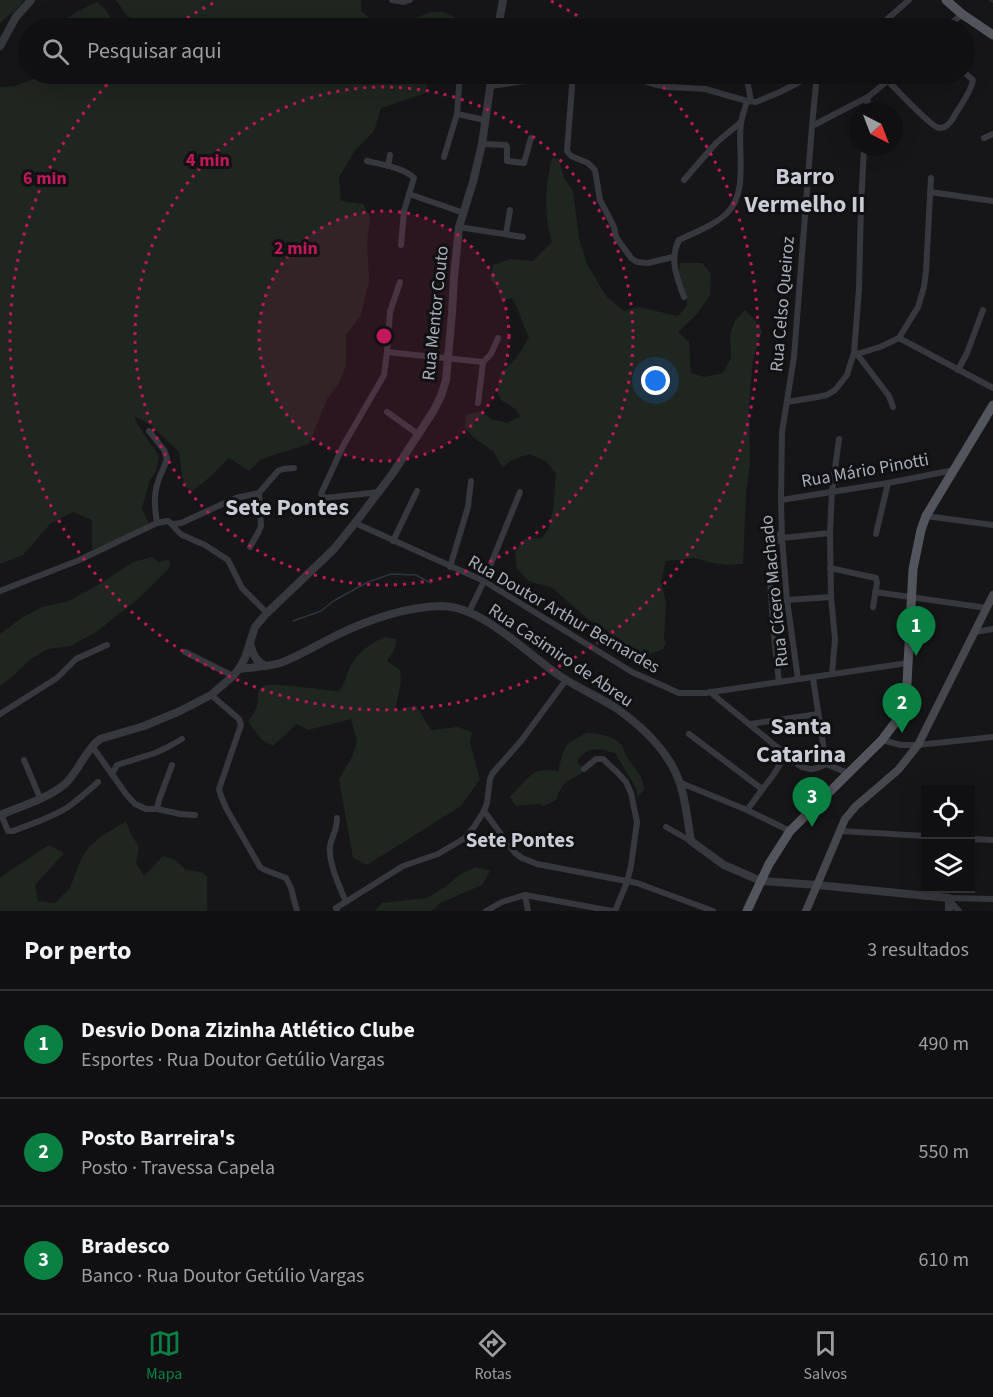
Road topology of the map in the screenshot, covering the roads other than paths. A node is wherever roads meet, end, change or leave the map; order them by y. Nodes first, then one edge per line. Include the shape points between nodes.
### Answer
1 (31, 0) edge
2 (392, 0) edge
3 (410, 0) edge
4 (503, 0) edge
5 (909, 0) edge
6 (946, 0) edge
7 (962, 14) junction
8 (500, 18) edge
9 (888, 18) edge
10 (957, 18) edge
11 (968, 18) edge
12 (975, 23) edge
13 (993, 35) edge
14 (0, 46) edge
15 (459, 84) edge
16 (504, 84) edge
17 (570, 84) edge
18 (653, 84) edge
19 (747, 84) edge
20 (795, 84) edge
21 (815, 84) edge
22 (884, 84) edge
23 (891, 84) edge
24 (972, 84) edge
25 (491, 86) joint
26 (867, 97) junction
27 (749, 101) junction
28 (867, 102) edge
29 (457, 114) junction
30 (485, 120) junction
31 (741, 122) junction
32 (812, 126) junction
33 (993, 134) edge
34 (531, 138) dead end
35 (984, 138) dead end
36 (482, 144) junction
37 (390, 155) dead end
38 (864, 156) edge
39 (444, 158) dead end
40 (367, 160) dead end
41 (388, 166) junction
42 (931, 178) dead end
43 (684, 180) dead end
44 (930, 192) junction
45 (408, 194) junction
46 (993, 201) edge
47 (510, 210) dead end
48 (464, 213) junction
49 (459, 227) junction
50 (506, 234) junction
51 (523, 237) dead end
52 (401, 245) dead end
53 (673, 257) junction
54 (400, 282) dead end
55 (684, 297) dead end
56 (983, 310) dead end
57 (498, 338) dead end
58 (899, 338) junction
59 (387, 352) junction
60 (856, 353) junction
61 (448, 357) junction
62 (483, 362) junction
63 (958, 370) junction
64 (993, 388) edge
65 (787, 402) junction
66 (478, 403) dead end
67 (993, 405) edge
68 (893, 407) dead end
69 (387, 412) dead end
70 (148, 431) dead end
71 (418, 434) junction
72 (839, 439) dead end
73 (294, 468) dead end
74 (954, 470) junction
75 (471, 481) dead end
76 (888, 483) junction
77 (417, 491) dead end
78 (832, 491) junction
79 (380, 492) junction
80 (520, 492) dead end
81 (259, 493) junction
82 (781, 500) junction
83 (926, 516) junction
84 (158, 523) junction
85 (355, 523) junction
86 (173, 524) junction
87 (993, 525) edge
88 (782, 530) junction
89 (830, 533) junction
90 (876, 534) dead end
91 (782, 538) junction
92 (393, 541) junction
93 (250, 547) dead end
94 (450, 567) junction
95 (830, 568) junction
96 (484, 581) junction
97 (0, 591) edge
98 (875, 592) junction
99 (993, 595) edge
100 (831, 597) junction
101 (911, 597) junction
102 (788, 600) junction
103 (772, 601) junction
104 (873, 607) dead end
105 (987, 608) junction
106 (469, 612) junction
107 (267, 613) junction
108 (993, 629) edge
109 (975, 632) junction
110 (107, 645) dead end
111 (250, 645) junction
112 (185, 652) dead end
113 (908, 663) junction
114 (265, 666) junction
115 (239, 669) junction
116 (832, 674) junction
117 (233, 676) junction
118 (813, 678) junction
119 (798, 679) junction
120 (566, 680) junction
121 (778, 682) junction
122 (710, 692) junction
123 (211, 695) junction
124 (0, 714) edge
125 (818, 714) junction
126 (750, 724) junction
127 (689, 734) dead end
128 (993, 737) edge
129 (182, 739) dead end
130 (882, 740) junction
131 (918, 745) junction
132 (92, 746) junction
133 (786, 754) junction
134 (24, 760) dead end
135 (826, 764) junction
136 (172, 765) dead end
137 (584, 769) dead end
138 (848, 773) junction
139 (112, 774) junction
140 (98, 782) dead end
141 (681, 783) junction
142 (762, 789) junction
143 (40, 798) junction
144 (157, 809) junction
145 (747, 810) junction
146 (484, 811) junction
147 (0, 814) edge
148 (195, 814) dead end
149 (337, 818) dead end
150 (666, 827) dead end
151 (790, 831) junction
152 (840, 831) junction
153 (921, 836) edge
154 (975, 839) edge
155 (993, 840) edge
156 (691, 841) junction
157 (761, 881) junction
158 (627, 882) junction
159 (817, 885) junction
160 (525, 895) junction
161 (949, 899) junction
162 (993, 899) edge
163 (346, 902) junction
164 (337, 910) edge
165 (297, 911) edge
166 (486, 911) edge
167 (528, 911) edge
168 (613, 911) edge
169 (714, 911) edge
170 (747, 911) edge
171 (806, 911) edge
172 (949, 911) edge
173 (959, 911) edge

1 - 14 street
2 - 3 street
4 - 8 street
5 - 9 street
6 - 7 main road
7 - 10 street
7 - 11 main road
12 - 13 main road
15 - 29 street
16 - 25 street
17 - 53 street via 568,154 595,170 600,200 616,237 631,258 642,264
18 - 27 street via 705,89
19 - 27 street
20 - 27 street via 761,100
21 - 32 street, Rua Celso Queiroz
22 - 26 street
23 - 24 street via 928,121 943,128
25 - 30 street, Rua Mentor Couto
26 - 28 street
26 - 32 street
27 - 31 street
29 - 30 street
29 - 39 street
30 - 36 street, Rua Mentor Couto
31 - 43 street via 716,143
31 - 53 street via 740,182 734,205 718,220 679,240
32 - 65 street, Rua Celso Queiroz
33 - 35 street
34 - 36 street via 524,163 507,161 506,146
36 - 48 street, Rua Mentor Couto
37 - 41 street
38 - 60 street
40 - 41 street
41 - 45 street via 413,176
42 - 44 street
44 - 46 street
44 - 58 street via 924,287 918,307
45 - 48 street
45 - 52 street
47 - 50 street
48 - 49 street, Rua Mentor Couto
49 - 50 street
49 - 61 street, Rua Mentor Couto
50 - 51 street
53 - 55 street
54 - 59 street via 390,312
56 - 63 street
57 - 62 street
58 - 60 street
58 - 63 street
59 - 61 street
59 - 79 street via 384,375 321,494 325,498
60 - 65 street via 847,375 835,390 817,398
60 - 68 street
61 - 62 street
61 - 71 street, Rua Mentor Couto via 441,396
62 - 66 street
63 - 64 street
65 - 82 street, Rua Celso Queiroz via 782,432
67 - 74 main road
69 - 71 street
70 - 84 street via 167,458 155,493
71 - 79 street, Rua Mentor Couto
72 - 78 street
73 - 81 street via 278,471
74 - 76 street, Rua Mário Pinotti
74 - 83 main road
75 - 94 street via 468,507
76 - 78 street, Rua Mário Pinotti
76 - 90 street
77 - 92 street
78 - 82 street, Rua Mário Pinotti
78 - 89 street
79 - 85 street, Rua Mentor Couto
80 - 96 street
81 - 86 street via 236,498
81 - 93 street via 261,526
82 - 88 street, Rua Cícero Machado
83 - 87 street
83 - 101 main road via 917,547
84 - 86 street
84 - 97 street
85 - 92 street, Rua Doutor Arthur Bernardes
85 - 107 street, Rua Mentor Couto
86 - 107 street via 178,533 228,560 242,588
88 - 91 street, Rua Cícero Machado
88 - 103 street via 770,556
89 - 91 street
89 - 95 street
91 - 102 street, Rua Cícero Machado
92 - 94 street, Rua Doutor Arthur Bernardes
94 - 96 street, Rua Doutor Arthur Bernardes
95 - 98 street via 874,577
95 - 100 street
96 - 106 street
96 - 122 street, Rua Doutor Arthur Bernardes via 640,676 679,693
98 - 101 street
98 - 104 street
99 - 105 main road
100 - 102 street
100 - 116 street via 835,639
101 - 105 street
101 - 113 main road
102 - 103 street
102 - 119 street, Rua Cícero Machado
103 - 121 street
105 - 109 main road
106 - 114 street, Rua Casimiro de Abreu via 442,606 380,616 293,658
106 - 120 street, Rua Casimiro de Abreu via 491,623
107 - 111 street, Rua Mentor Couto via 255,627
108 - 109 street
109 - 131 main road
110 - 124 street via 76,659 57,678
111 - 114 street via 255,658
111 - 115 street, Rua Mentor Couto
112 - 117 street
113 - 116 street, Rua Doutor Arthur Bernardes
113 - 130 main road via 904,703
114 - 115 street, Rua Casimiro de Abreu
115 - 117 street, Rua Mentor Couto
116 - 118 street, Rua Doutor Arthur Bernardes
117 - 123 street, Rua Mentor Couto
118 - 119 street, Rua Doutor Arthur Bernardes
118 - 125 street
119 - 121 street, Rua Doutor Arthur Bernardes
120 - 141 street, Rua Casimiro de Abreu via 631,720 659,747
120 - 146 street via 492,774
121 - 122 street, Rua Doutor Arthur Bernardes
122 - 126 street
123 - 132 street, Rua Mentor Couto via 144,726 105,736
123 - 165 street via 241,725 221,779 220,796 260,867 286,878
125 - 126 street
125 - 135 street
126 - 133 street
127 - 142 street
128 - 131 street
129 - 139 street via 117,765
130 - 131 street
130 - 138 main road
131 - 152 main road via 898,770 856,806
132 - 139 street
132 - 143 street, Rua Mentor Couto via 65,783
133 - 135 street via 807,769
133 - 142 street
134 - 143 street
135 - 138 street
136 - 144 street
137 - 158 street via 596,759 603,759 626,782 631,793 637,822
138 - 151 main road
139 - 144 street via 135,804
140 - 147 street via 64,810 13,831 8,831
141 - 145 street
141 - 156 street, Rua Casimiro de Abreu
142 - 145 street
143 - 147 street, Rua Mentor Couto
144 - 148 street
145 - 151 street
146 - 158 street via 522,858
146 - 163 street via 465,838 438,854 403,866
149 - 163 street via 330,851
150 - 156 street
151 - 157 main road
152 - 153 street
152 - 159 main road
154 - 155 street
156 - 157 street via 724,865
157 - 159 street
157 - 170 main road
158 - 168 street
158 - 169 street
159 - 161 street
159 - 171 main road
160 - 166 street
160 - 167 street
160 - 168 street
161 - 162 street
161 - 172 street
161 - 173 street
163 - 164 street

